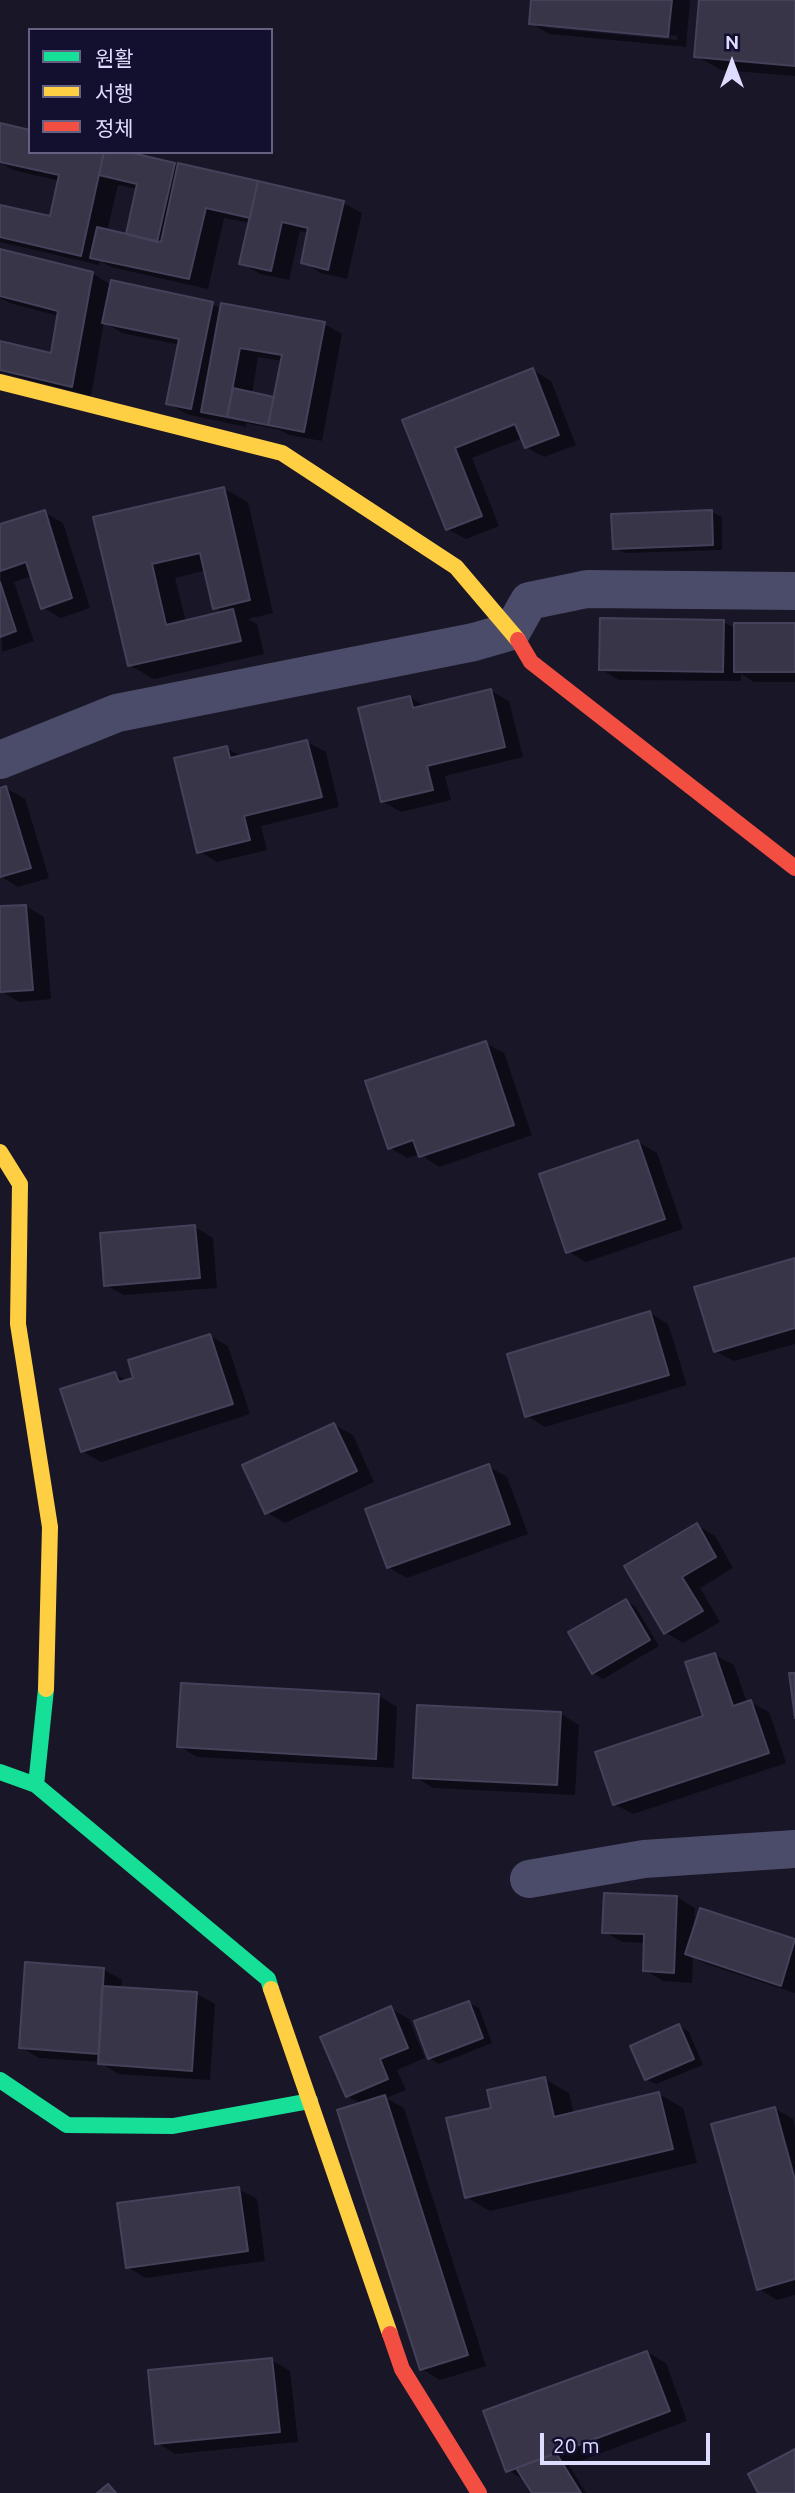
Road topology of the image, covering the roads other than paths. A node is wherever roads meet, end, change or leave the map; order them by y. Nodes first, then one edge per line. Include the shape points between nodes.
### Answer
1 (0, 382) edge
2 (795, 591) edge
3 (512, 631) junction
4 (0, 760) edge
5 (795, 868) edge
6 (0, 1152) edge
7 (0, 1772) edge
8 (36, 1785) junction
9 (795, 1849) edge
10 (529, 1879) dead end
11 (0, 2080) edge
12 (310, 2101) junction
13 (479, 2493) edge

1 - 3 street via 282,453 456,567
2 - 3 street via 587,589 529,601
3 - 4 street via 117,713
3 - 5 street via 531,662
6 - 8 street via 20,1184 18,1324 50,1527 45,1709
7 - 8 street
8 - 12 street via 268,1979
9 - 10 street via 643,1859
11 - 12 street via 67,2124 173,2126
12 - 13 street via 402,2370

